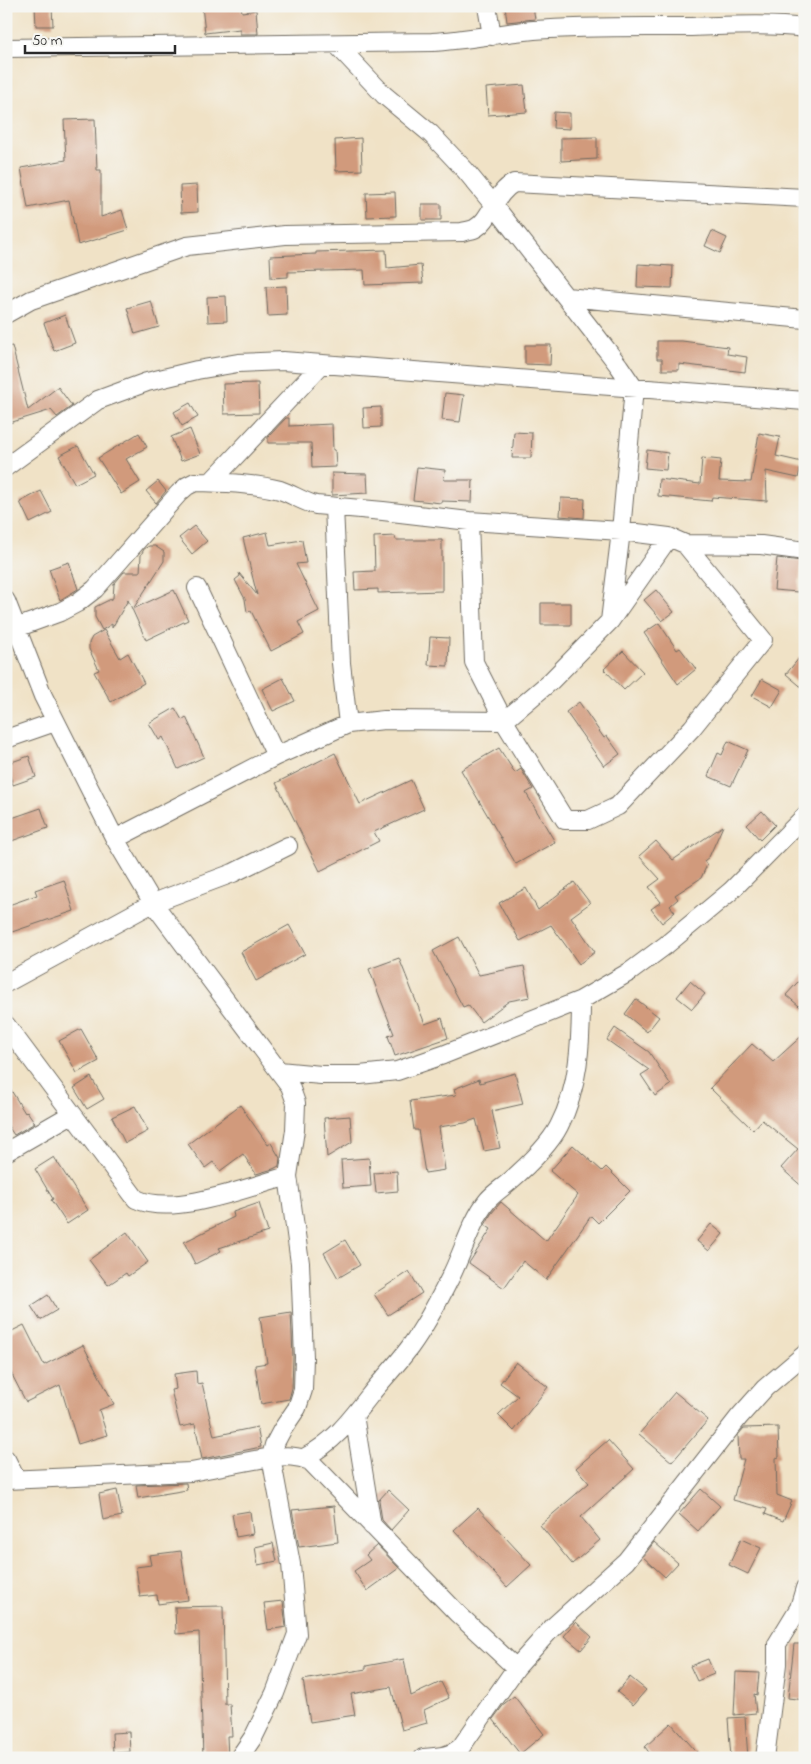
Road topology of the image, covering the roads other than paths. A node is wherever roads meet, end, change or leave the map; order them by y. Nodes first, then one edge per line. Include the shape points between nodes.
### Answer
1 (487, 6) edge
2 (805, 28) edge
3 (492, 36) junction
4 (336, 44) junction
5 (6, 48) edge
6 (805, 198) edge
7 (493, 204) junction
8 (566, 297) junction
9 (6, 314) edge
10 (805, 319) edge
11 (322, 364) junction
12 (634, 388) junction
13 (805, 401) edge
14 (6, 467) edge
15 (211, 482) junction
16 (334, 507) junction
17 (469, 521) junction
18 (621, 531) junction
19 (677, 540) junction
20 (805, 551) edge
21 (197, 588) dead end
22 (6, 602) edge
23 (610, 621) junction
24 (16, 628) junction
25 (504, 721) junction
26 (55, 722) junction
27 (348, 724) junction
28 (6, 739) edge
29 (276, 756) junction
30 (805, 816) edge
31 (116, 839) junction
32 (288, 846) dead end
33 (153, 903) junction
34 (6, 983) edge
35 (581, 1000) junction
36 (6, 1025) edge
37 (278, 1071) junction
38 (72, 1114) junction
39 (6, 1152) edge
40 (288, 1176) junction
41 (805, 1354) edge
42 (354, 1416) junction
43 (271, 1457) junction
44 (304, 1458) junction
45 (6, 1460) edge
46 (11, 1479) edge
47 (372, 1526) junction
48 (805, 1588) edge
49 (516, 1668) junction
50 (454, 1755) edge
51 (239, 1758) edge
52 (424, 1758) edge
53 (765, 1758) edge

1 - 3 street
2 - 3 street via 578,28
3 - 4 street via 440,42
4 - 5 street
4 - 7 street via 384,95 431,134
6 - 7 street via 522,182 507,186
7 - 8 street
7 - 9 street via 482,223 462,232 285,235 187,246 31,300
8 - 10 street
8 - 12 street
11 - 12 street
11 - 14 street via 283,361 238,363 146,382 98,400
11 - 15 street
12 - 13 street
12 - 18 street
15 - 16 street via 267,487 305,502
15 - 24 street via 195,482 187,486 95,589 77,603
16 - 17 street
16 - 27 street via 341,663
17 - 18 street
17 - 25 street via 474,662
18 - 19 street
18 - 23 street
19 - 20 street
19 - 23 street
19 - 25 street via 763,640 692,728 618,806 588,820 565,820
21 - 29 street
22 - 24 street
23 - 25 street via 551,681
24 - 26 street
25 - 27 street via 384,720
26 - 28 street
26 - 31 street
27 - 29 street
29 - 31 street
30 - 35 street via 731,891 666,945 631,971
31 - 33 street
32 - 33 street via 233,873
33 - 34 street
33 - 37 street
35 - 37 street via 398,1071 321,1075
35 - 42 street via 577,1067 559,1128 541,1150 489,1199 435,1309 410,1347
36 - 38 street
37 - 40 street via 290,1086 296,1103
38 - 39 street
38 - 40 street via 136,1199 146,1204 196,1202
40 - 43 street via 300,1263 303,1390
41 - 49 street via 765,1388 739,1417 626,1561 553,1627
42 - 44 street via 332,1440
42 - 47 street
43 - 44 street
43 - 46 street via 191,1472
43 - 51 street via 291,1564 297,1634 275,1693
44 - 47 street
45 - 46 street
47 - 49 street
48 - 53 street via 799,1608 777,1644
49 - 50 street
50 - 52 street

